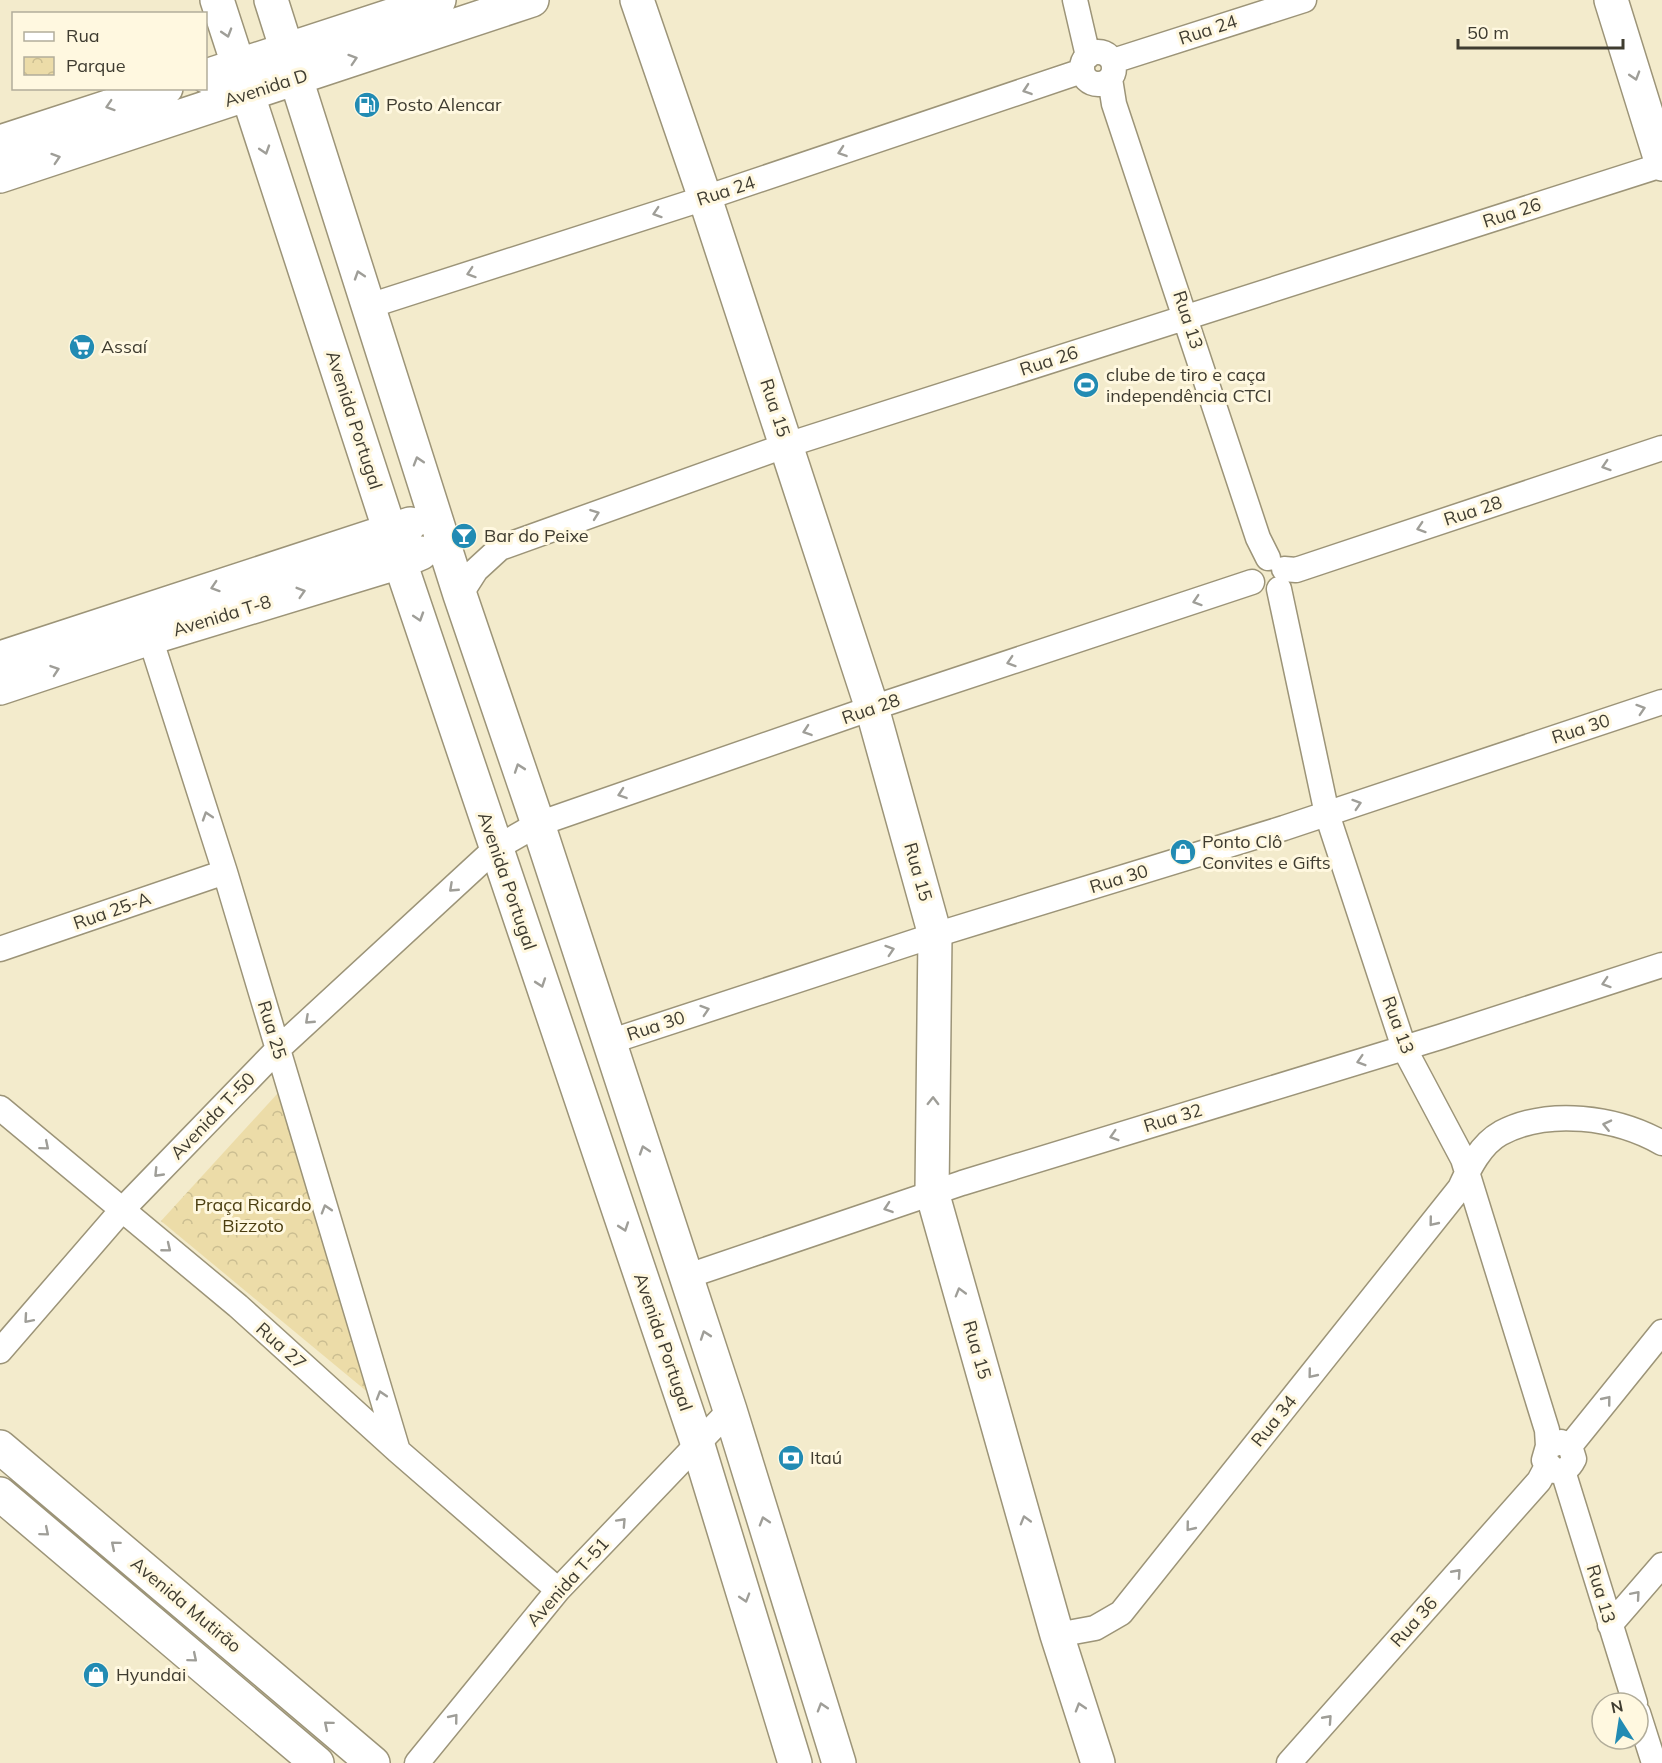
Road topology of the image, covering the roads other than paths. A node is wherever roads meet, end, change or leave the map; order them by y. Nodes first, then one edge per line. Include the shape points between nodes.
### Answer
1 (217, 0) edge
2 (271, 0) edge
3 (439, 0) edge
4 (532, 0) edge
5 (638, 0) edge
6 (1075, 0) edge
7 (1304, 0) edge
8 (1611, 0) edge
9 (292, 63) junction
10 (1096, 63) junction
11 (207, 76) edge
12 (242, 80) junction
13 (160, 90) edge
14 (0, 142) edge
15 (1662, 165) edge
16 (0, 176) edge
17 (705, 198) junction
18 (369, 306) junction
19 (1187, 316) junction
20 (787, 445) junction
21 (1662, 448) edge
22 (391, 530) junction
23 (439, 530) junction
24 (400, 562) junction
25 (1268, 575) junction
26 (460, 595) junction
27 (146, 624) junction
28 (0, 658) edge
29 (0, 688) edge
30 (1662, 702) edge
31 (872, 708) junction
32 (1327, 814) junction
33 (538, 824) junction
34 (496, 848) junction
35 (225, 872) junction
36 (935, 935) junction
37 (0, 949) edge
38 (1662, 964) edge
39 (609, 1042) junction
40 (1404, 1048) junction
41 (278, 1049) junction
42 (0, 1108) edge
43 (1662, 1143) edge
44 (1468, 1164) junction
45 (932, 1192) junction
46 (121, 1211) junction
47 (685, 1277) junction
48 (1662, 1332) edge
49 (0, 1351) edge
50 (730, 1410) junction
51 (697, 1442) junction
52 (0, 1448) edge
53 (398, 1451) junction
54 (1557, 1459) junction
55 (0, 1494) edge
56 (1662, 1565) edge
57 (558, 1590) junction
58 (1610, 1625) junction
59 (1057, 1635) junction
60 (1631, 1691) edge
61 (1654, 1740) edge
62 (317, 1763) edge
63 (373, 1763) edge
64 (417, 1763) edge
65 (795, 1763) edge
66 (839, 1763) edge
67 (1098, 1763) edge
68 (1289, 1763) edge
69 (1654, 1763) edge

1 -> 12 main road, Avenida Portugal
2 - 9 main road
3 - 9 main road, Avenida D
9 -> 4 main road, Avenida D
5 - 17 main road, Rua 15
6 - 10 street, Rua 13
7 - 10 street, Rua 24
8 -> 15 main road
9 - 12 main road, Avenida D
18 -> 9 main road
10 -> 17 street, Rua 24
10 - 19 street, Rua 13 via 1114,104
11 - 12 main road, Avenida D
16 -> 12 main road, Avenida D
12 -> 22 main road, Avenida Portugal
13 -> 14 main road
15 - 19 street, Rua 26
17 -> 18 street, Rua 24
17 - 20 main road, Rua 15
23 -> 18 main road
19 - 20 street, Rua 26
19 - 25 street, Rua 13
26 -> 20 street, Rua 26 via 476,570 500,548
20 - 31 main road, Rua 15
21 -> 25 street, Rua 28 via 1296,570
22 - 23 main road, Avenida T-8
22 - 24 main road, Avenida Portugal
22 -> 27 main road, Avenida T-8
23 - 24 main road, Avenida T-8
23 - 26 main road
27 -> 24 main road, Avenida T-8
24 -> 34 main road, Avenida Portugal
25 -> 31 street, Rua 28
25 - 32 street, Rua 13
33 -> 26 main road
27 - 28 main road, Avenida T-8
29 -> 27 main road, Avenida T-8
35 -> 27 street, Rua 25
32 -> 30 street, Rua 30
31 -> 33 street, Rua 28
31 - 36 main road, Rua 15
32 - 36 street, Rua 30
32 - 40 street, Rua 13
33 - 34 street, Rua 28
33 - 39 main road
34 -> 41 street, Avenida T-50
34 -> 51 main road, Avenida Portugal
35 - 37 street, Rua 25-A
35 - 41 street, Rua 25
39 -> 36 street, Rua 30
45 -> 36 main road, Rua 15
38 -> 40 street, Rua 32
47 -> 39 main road
40 - 44 street, Rua 13
40 -> 45 street, Rua 32
41 -> 46 street, Avenida T-50
53 -> 41 street, Rua 25
42 -> 46 street, Rua 27
43 -> 44 street, Rua 34 via 1644,1133 1580,1119 1539,1119 1499,1134
44 - 54 street, Rua 13
44 -> 59 street, Rua 34 via 1460,1188 1121,1613 1095,1628
45 -> 47 street, Rua 32
59 -> 45 main road, Rua 15
46 -> 49 street, Avenida T-50
46 -> 53 street, Rua 27 via 238,1306
50 -> 47 main road
54 -> 48 street, Rua 36
50 - 51 street, Avenida T-51
66 -> 50 main road
57 -> 51 street, Avenida T-51
51 -> 65 main road, Avenida Portugal
63 -> 52 main road, Avenida Mutirão
53 - 57 street, Rua 27
54 - 58 street, Rua 13
68 -> 54 street, Rua 36
55 -> 62 main road, Avenida Mutirão
58 -> 56 street
64 -> 57 street, Avenida T-51
58 - 60 street, Rua 13
67 -> 59 main road, Rua 15
61 - 69 street

